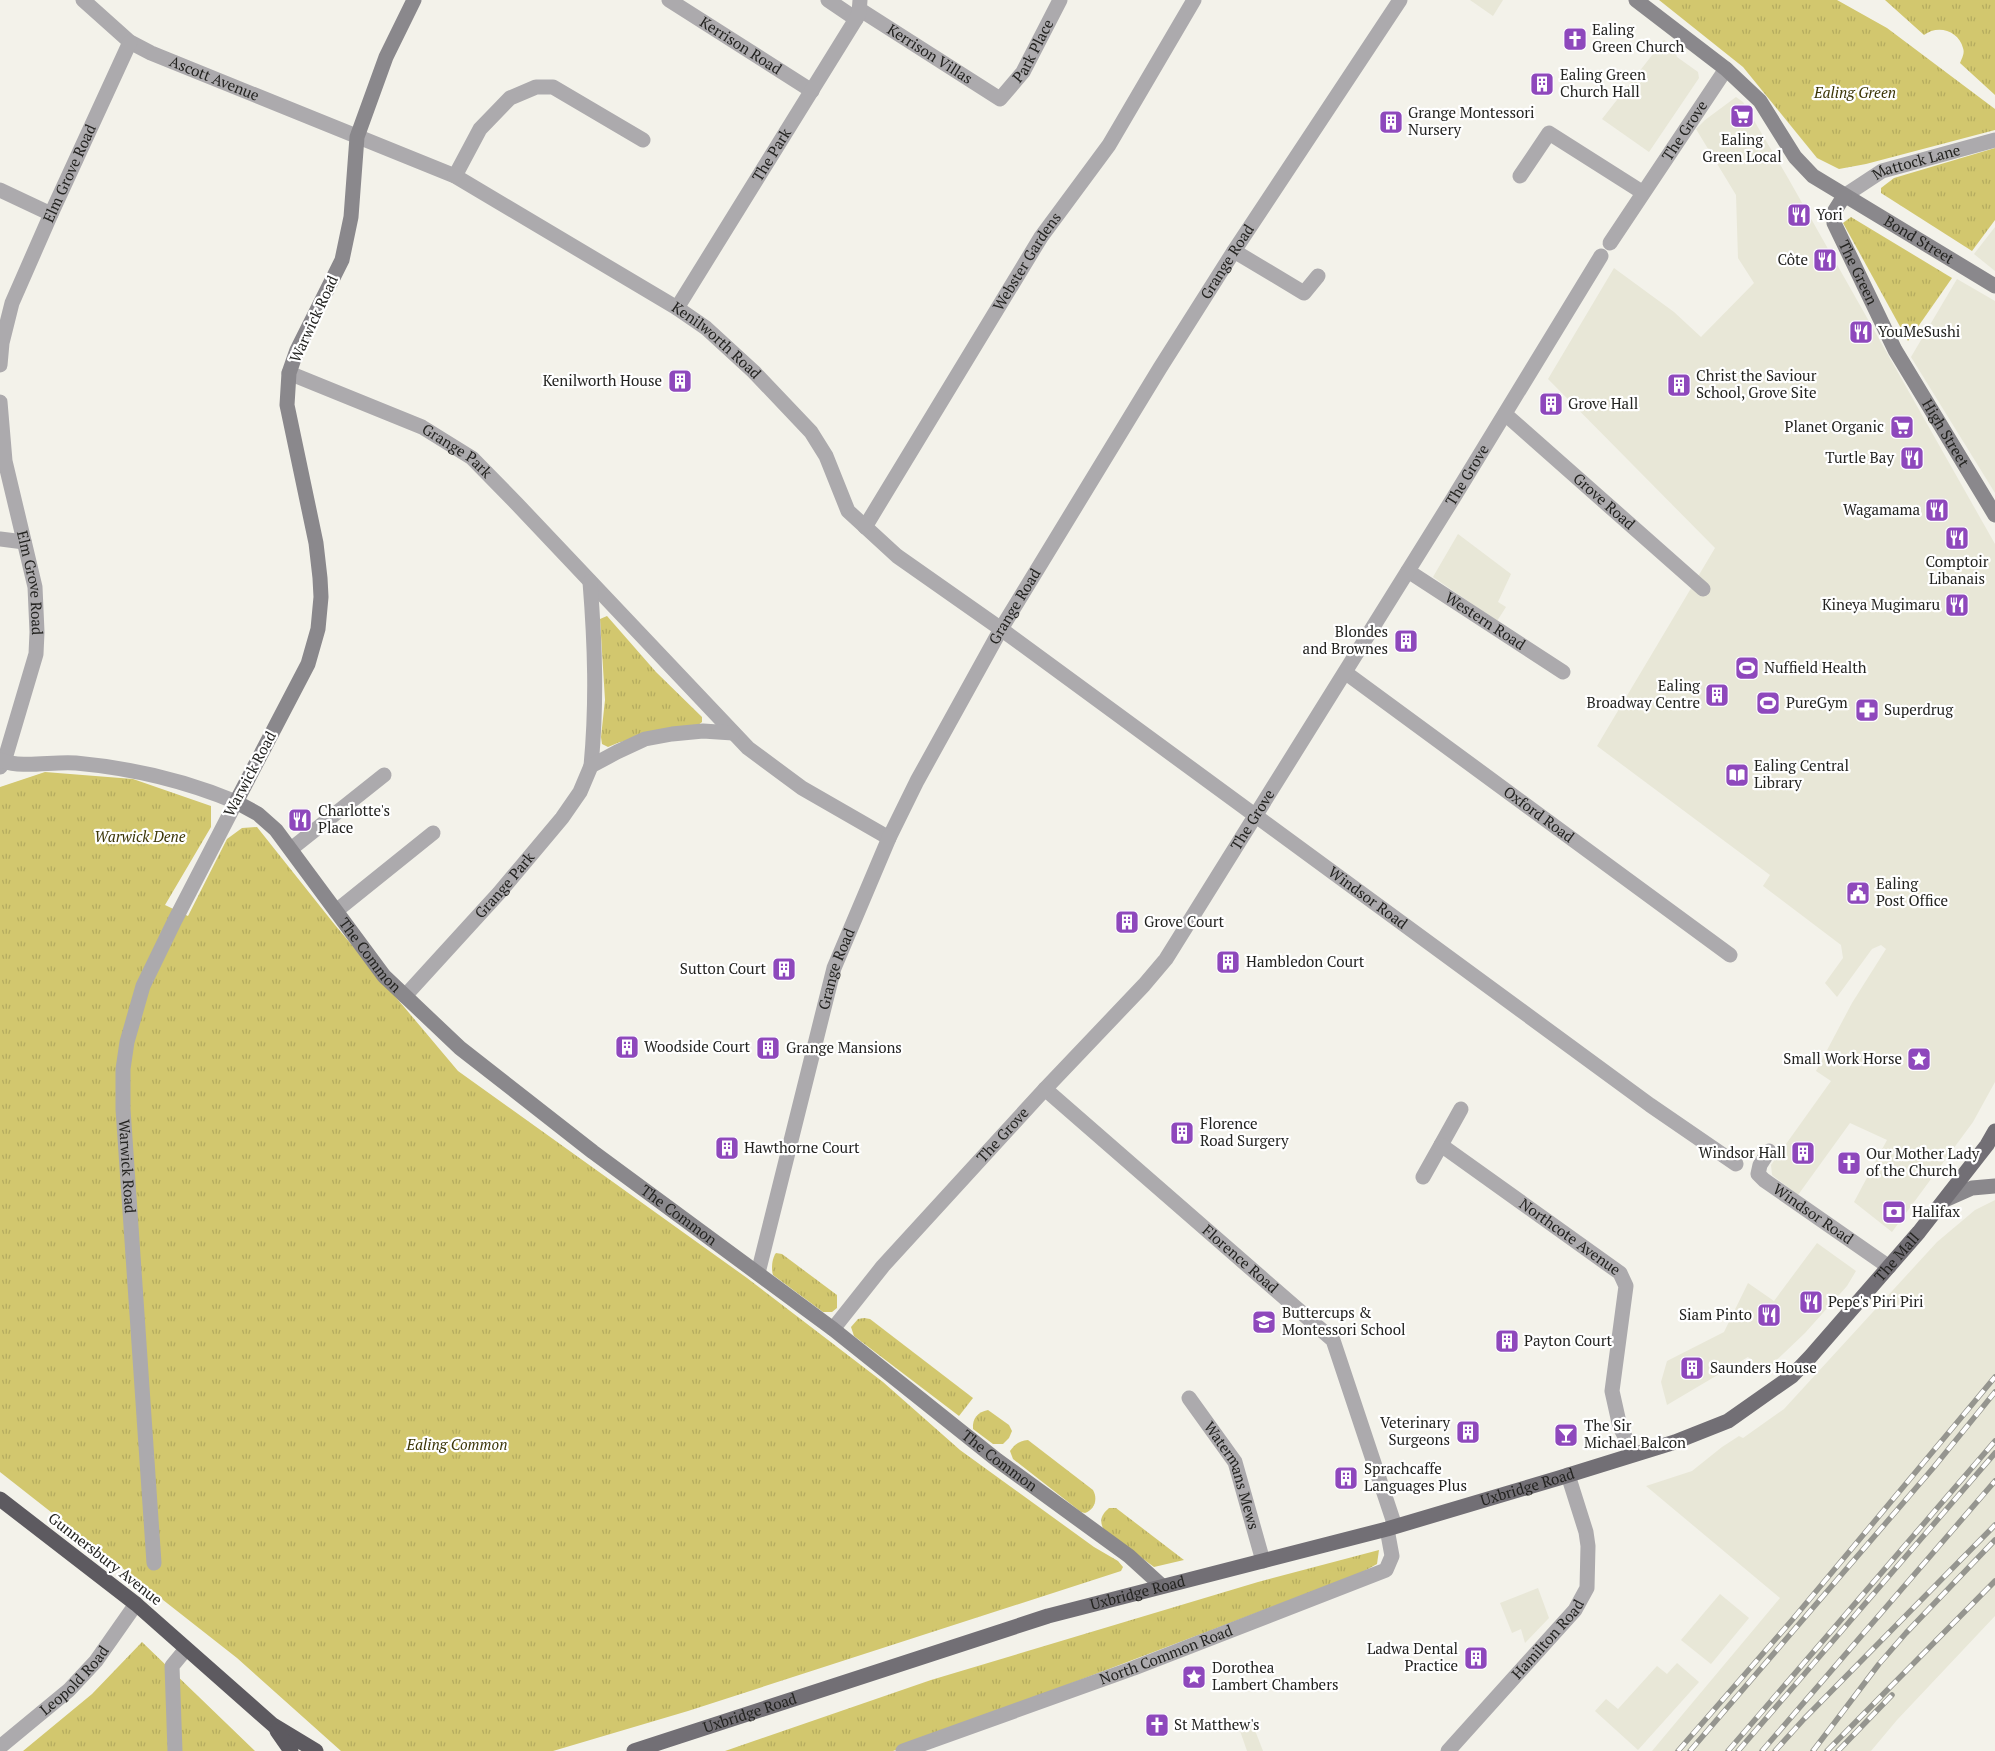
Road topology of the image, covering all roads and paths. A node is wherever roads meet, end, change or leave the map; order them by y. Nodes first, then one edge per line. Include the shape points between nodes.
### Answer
1 (83, 0) edge
2 (414, 0) edge
3 (669, 0) edge
4 (828, 0) edge
5 (1060, 0) edge
6 (1194, 0) edge
7 (1400, 0) edge
8 (1636, 0) edge
9 (858, 9) edge
10 (130, 42) junction
11 (1726, 69) junction
12 (812, 91) junction
13 (1000, 99) joint
14 (358, 136) junction
15 (643, 140) dead end
16 (1995, 140) edge
17 (455, 176) junction
18 (1520, 176) dead end
19 (0, 190) edge
20 (1642, 192) junction
21 (1844, 196) junction
22 (51, 214) junction
23 (1610, 243) dead end
24 (1234, 251) junction
25 (1601, 256) dead end
26 (1318, 276) dead end
27 (1995, 286) edge
28 (677, 308) junction
29 (1894, 350) joint
30 (0, 365) edge
31 (289, 373) junction
32 (0, 402) edge
33 (1505, 414) junction
34 (1995, 515) edge
35 (865, 527) junction
36 (0, 539) edge
37 (24, 542) junction
38 (1408, 571) junction
39 (590, 582) junction
40 (1703, 589) dead end
41 (1001, 629) junction
42 (1563, 672) dead end
43 (1346, 673) junction
44 (733, 733) junction
45 (1, 763) edge
46 (591, 766) junction
47 (384, 775) dead end
48 (236, 802) junction
49 (1256, 816) junction
50 (433, 833) dead end
51 (889, 838) junction
52 (291, 849) junction
53 (336, 911) junction
54 (1730, 955) dead end
55 (405, 996) junction
56 (1045, 1089) junction
57 (1461, 1109) dead end
58 (1995, 1131) edge
59 (1441, 1145) junction
60 (1991, 1150) edge
61 (1769, 1151) dead end
62 (1736, 1164) dead end
63 (1423, 1177) dead end
64 (1995, 1186) edge
65 (1945, 1200) junction
66 (1889, 1267) junction
67 (758, 1273) junction
68 (833, 1329) junction
69 (1189, 1398) dead end
70 (1639, 1452) junction
71 (1568, 1475) junction
72 (0, 1499) edge
73 (1391, 1527) junction
74 (1263, 1561) junction
75 (154, 1563) dead end
76 (1162, 1586) junction
77 (136, 1604) junction
78 (186, 1649) junction
79 (273, 1725) junction
80 (0, 1748) edge
81 (175, 1751) edge
82 (291, 1751) edge
83 (316, 1751) edge
84 (634, 1751) edge
85 (904, 1751) edge
86 (1448, 1751) edge

1 - 10 street, Ascott Avenue
2 - 14 street, Warwick Road via 386,57
3 - 12 street, Kerrison Road
4 - 9 street, Kerrison Villas
5 - 13 street, Park Place via 1023,72
6 - 35 street, Webster Gardens via 1109,145 1041,237
7 - 24 street, Grange Road
8 - 11 street
9 - 12 street, The Park
9 - 13 street, Kerrison Villas
10 - 14 street, Ascott Avenue
10 - 22 street, Elm Grove Road
11 - 20 street, The Grove
11 - 21 street via 1760,101 1795,157 1813,176
12 - 28 street, The Park
14 - 17 street, Kenilworth Road
14 - 31 street, Warwick Road via 351,217 342,260 297,350
15 - 17 street via 553,87 536,87 510,98 480,129
16 - 21 street, Mattock Lane via 1882,171
17 - 28 street, Kenilworth Road
18 - 20 street via 1549,133
19 - 22 street
20 - 23 street, The Grove
21 - 27 street, Bond Street
21 - 29 street, The Green via 1834,212 1834,223
22 - 30 street, Elm Grove Road via 12,302
24 - 26 street via 1304,292
24 - 41 street, Grange Road
25 - 33 street, The Grove
28 - 35 street, Kenilworth Road via 754,372 811,432 826,456 848,511
29 - 34 street, High Street
31 - 39 street, Grange Park via 422,427 472,458
31 - 48 street, Warwick Road via 287,405 316,543 320,578 318,629 308,664
32 - 37 street, Elm Grove Road via 5,461
33 - 38 street, The Grove
33 - 40 street, Grove Road
35 - 41 street, Kenilworth Road via 897,556
36 - 37 street
37 - 45 street, Elm Grove Road via 36,587 36,654
38 - 42 street, Western Road
38 - 43 street, The Grove
39 - 44 street, Grange Park
39 - 46 street, Grange Park via 596,652
41 - 49 street, Windsor Road
41 - 51 street, Grange Road
43 - 49 street, The Grove
43 - 54 street, Oxford Road
44 - 46 street via 672,734 645,739
44 - 51 street, Grange Park via 802,788
45 - 48 street via 74,763 127,770 206,790
46 - 55 street, Grange Park via 580,792 562,818
47 - 52 street
48 - 52 street, The Common via 268,822
48 - 75 street, Warwick Road via 143,986 123,1069 122,1109
49 - 56 street, The Grove via 1166,959
49 - 62 street, Windsor Road via 1650,1105
50 - 53 street
51 - 67 street, Grange Road via 834,968
52 - 53 street, The Common
53 - 55 street, The Common via 384,976
55 - 67 street, The Common via 460,1048 593,1152
56 - 68 street, The Grove via 883,1266
56 - 73 street, Florence Road via 1333,1340
57 - 59 street
58 - 60 main road, The Mall
59 - 63 street
59 - 70 street, Northcote Avenue via 1620,1273 1626,1286 1612,1391 1620,1427
60 - 65 main road, The Mall
61 - 66 street, Windsor Road via 1759,1168 1758,1174 1764,1180
64 - 65 street via 1972,1188
65 - 66 main road, The Mall
66 - 70 main road, The Mall via 1792,1376 1728,1421
67 - 68 street, The Common
68 - 76 street, The Common via 997,1460 1129,1556
69 - 74 street, Watermans Mews via 1235,1462
70 - 71 main road, Uxbridge Road
71 - 73 main road, Uxbridge Road
71 - 86 street, Hamilton Road via 1588,1546 1587,1588 1575,1610
72 - 77 highway, Gunnersbury Avenue
73 - 74 main road, Uxbridge Road
73 - 85 street, North Common Road via 1392,1556 1386,1570 1134,1668
74 - 76 main road, Uxbridge Road
76 - 84 main road, Uxbridge Road via 1048,1616
77 - 78 highway, Gunnersbury Avenue
77 - 80 street, Leopold Road via 96,1661 69,1690
78 - 79 highway, Gunnersbury Avenue
78 - 81 street via 172,1666
79 - 82 highway, Gunnersbury Avenue
79 - 83 highway, Gunnersbury Avenue

